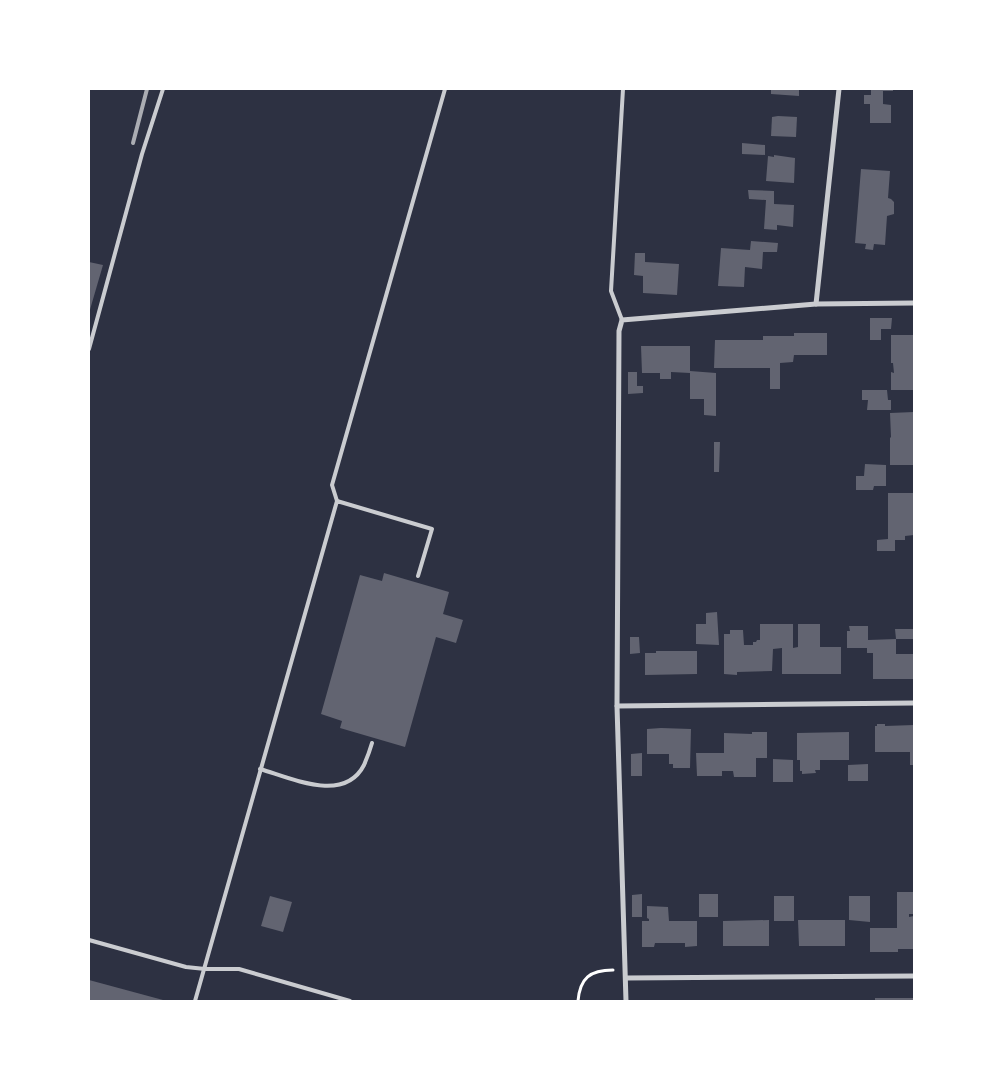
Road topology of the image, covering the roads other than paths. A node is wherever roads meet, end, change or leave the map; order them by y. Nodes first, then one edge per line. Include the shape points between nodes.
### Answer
1 (163, 89) edge
2 (446, 89) edge
3 (623, 89) edge
4 (839, 89) edge
5 (914, 303) edge
6 (816, 304) junction
7 (622, 320) junction
8 (89, 349) edge
9 (337, 501) junction
10 (418, 576) dead end
11 (914, 703) edge
12 (617, 706) junction
13 (372, 743) dead end
14 (260, 769) junction
15 (89, 940) edge
16 (205, 969) junction
17 (914, 976) edge
18 (626, 978) junction
19 (195, 1001) edge
20 (350, 1001) edge
21 (626, 1001) edge

1 - 8 lane
2 - 9 lane via 332,485
3 - 7 lane via 611,292
4 - 6 street
5 - 6 street
6 - 7 street
7 - 12 street via 619,331
9 - 10 lane via 432,529
9 - 14 lane
11 - 12 street
12 - 18 street
13 - 14 lane via 363,766 338,786 319,786
14 - 16 lane
15 - 16 lane via 186,967
16 - 19 lane
16 - 20 lane via 239,970
17 - 18 street
18 - 21 street

